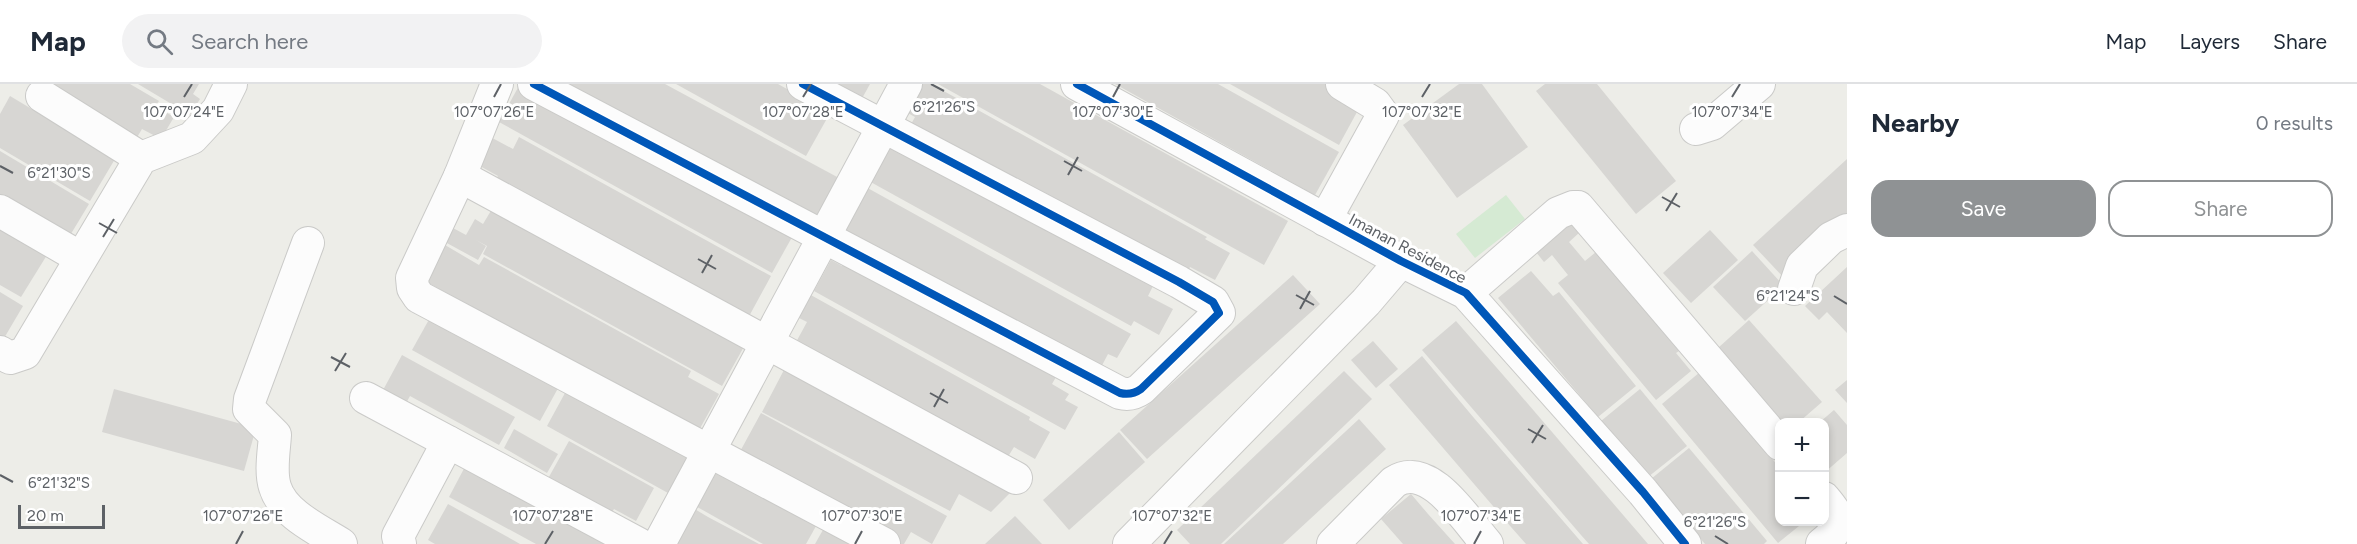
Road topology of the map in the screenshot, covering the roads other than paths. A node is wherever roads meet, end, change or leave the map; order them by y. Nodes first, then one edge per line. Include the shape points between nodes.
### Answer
1 (231, 84) edge
2 (497, 84) edge
3 (534, 84) edge
4 (803, 84) edge
5 (906, 84) edge
6 (1077, 84) edge
7 (1342, 84) edge
8 (1759, 84) edge
9 (42, 96) dead end
10 (884, 126) junction
11 (1696, 129) dead end
12 (141, 158) junction
13 (460, 176) junction
14 (0, 211) edge
15 (1325, 220) junction
16 (1847, 230) edge
17 (823, 237) junction
18 (308, 243) dead end
19 (81, 258) junction
20 (1401, 261) junction
21 (1794, 289) dead end
22 (1466, 293) junction
23 (766, 343) junction
24 (0, 352) edge
25 (366, 398) dead end
26 (1775, 439) edge
27 (448, 442) junction
28 (709, 450) junction
29 (1016, 477) dead end
30 (341, 544) edge
31 (400, 544) edge
32 (639, 544) edge
33 (659, 544) edge
34 (884, 544) edge
35 (1129, 544) edge
36 (1333, 544) edge
37 (1487, 544) edge
38 (1685, 544) edge

1 - 12 street via 218,110 192,138
2 - 13 street
3 - 17 street
4 - 10 street
5 - 10 street
6 - 15 street, Imanan Residence
7 - 15 street via 1375,104 1383,115
8 - 11 street via 1712,124
9 - 12 street
10 - 17 street
10 - 17 street via 1179,282 1213,302 1219,313 1141,389 1128,395
12 - 19 street
13 - 23 street
13 - 28 street via 412,278 419,297
14 - 19 street
15 - 20 street, Imanan Residence
16 - 21 street via 1831,238 1802,266
17 - 23 street
18 - 30 street via 249,410 275,435 274,482 278,494 307,523
19 - 24 street via 25,353 10,358
20 - 22 street, Imanan Residence
20 - 35 street via 1366,302
22 - 26 street via 1558,213 1578,207
22 - 38 street, Imanan Residence
23 - 28 street
23 - 29 street
25 - 27 street
27 - 31 street via 398,536
27 - 32 street
28 - 33 street
28 - 34 street
36 - 37 street via 1402,477 1422,478 1440,489

